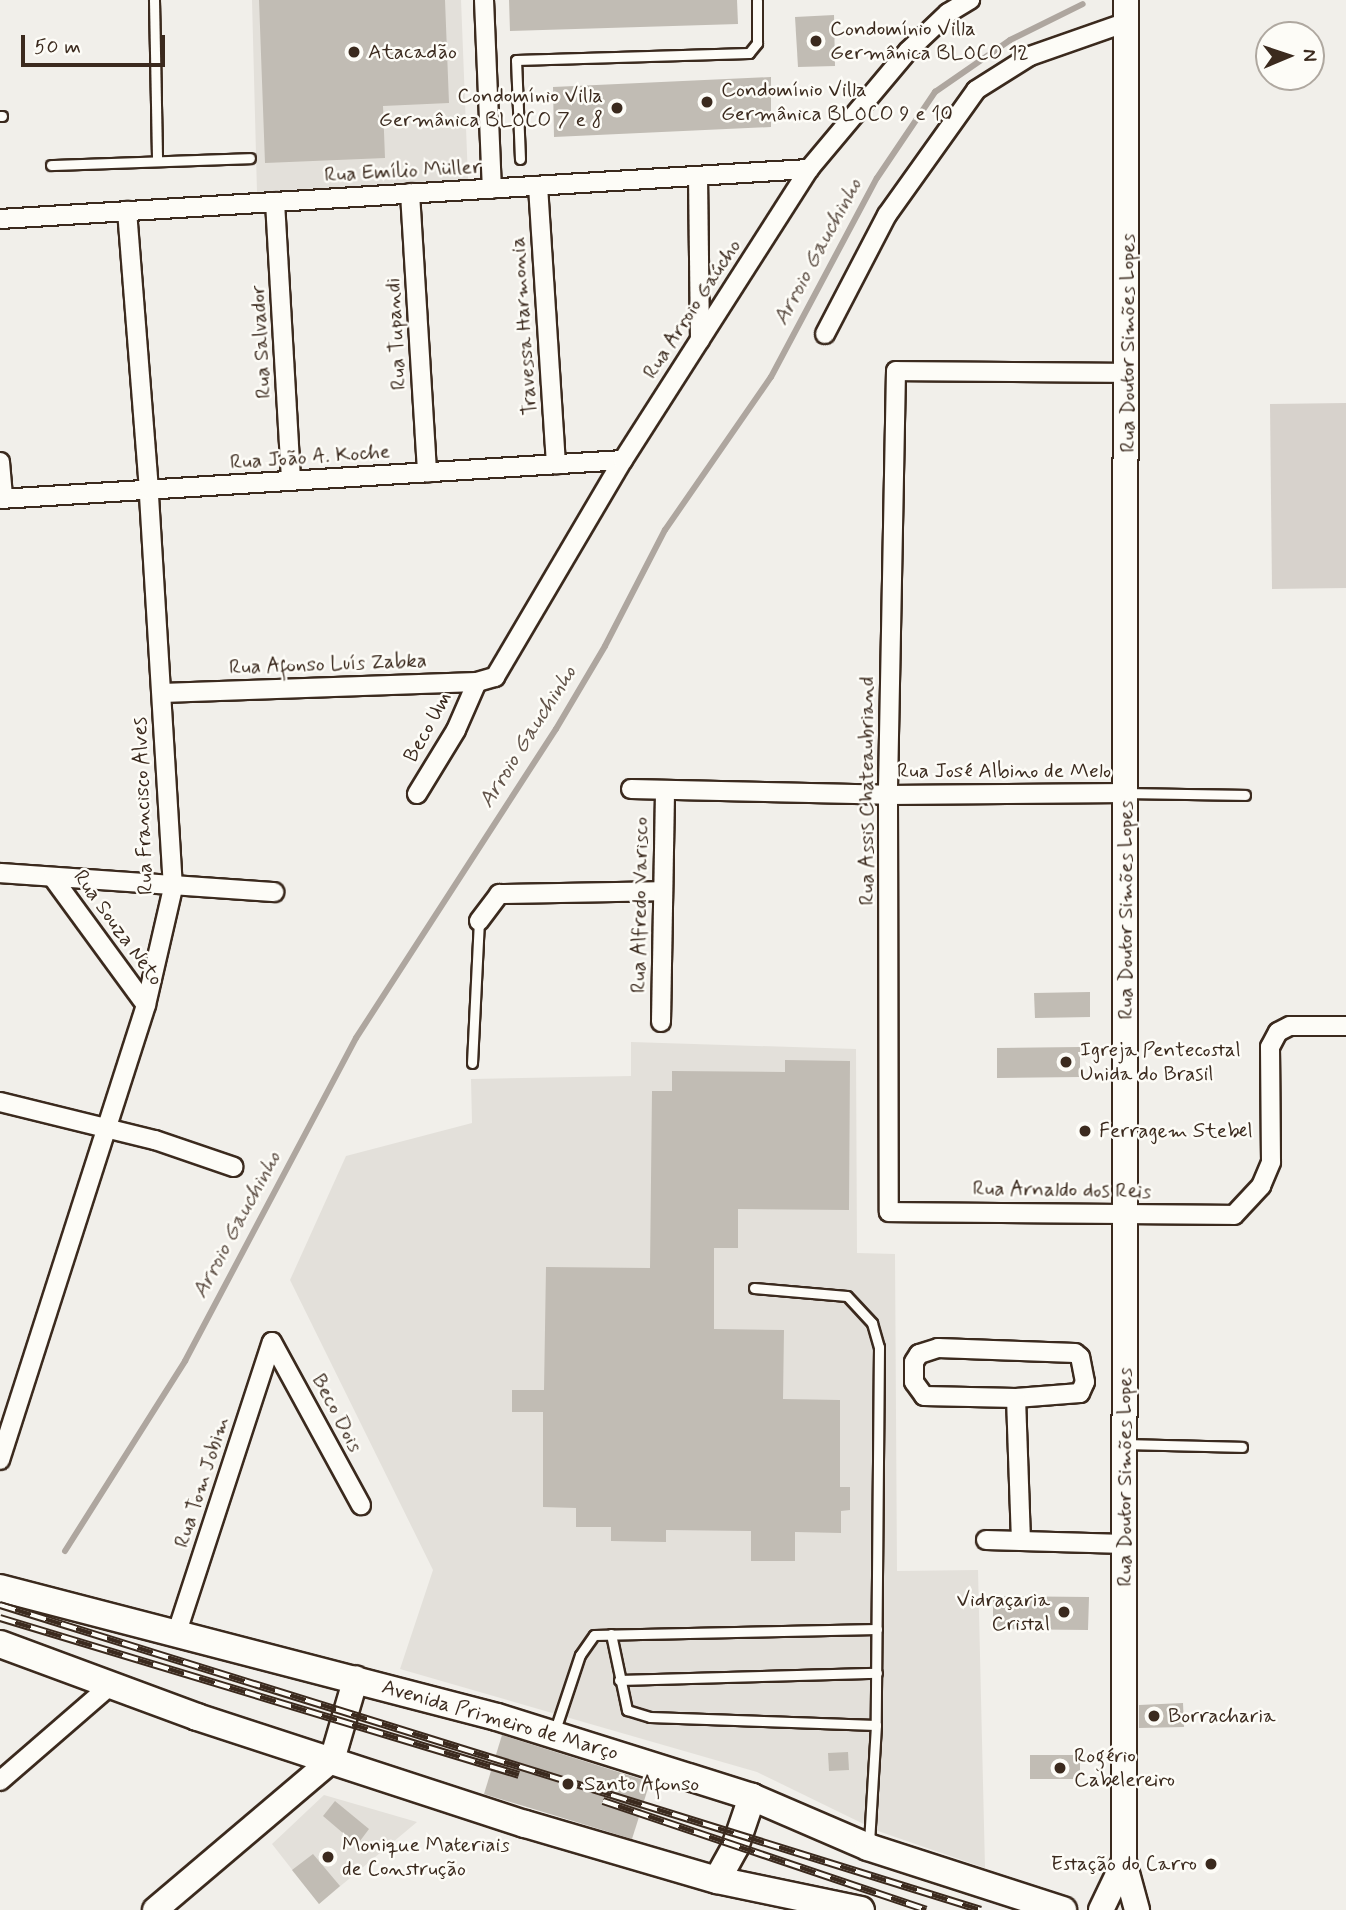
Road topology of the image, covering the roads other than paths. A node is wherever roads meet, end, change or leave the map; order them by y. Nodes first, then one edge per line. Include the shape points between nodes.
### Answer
1 (154, 0) edge
2 (484, 0) edge
3 (757, 0) edge
4 (970, 0) edge
5 (1127, 11) edge
6 (250, 158) dead end
7 (520, 159) dead end
8 (157, 161) junction
9 (51, 165) dead end
10 (810, 169) junction
11 (698, 176) junction
12 (538, 186) junction
13 (492, 189) junction
14 (410, 193) junction
15 (275, 202) junction
16 (127, 211) junction
17 (0, 219) edge
18 (825, 334) dead end
19 (700, 340) junction
20 (1129, 373) junction
21 (623, 460) junction
22 (0, 462) edge
23 (556, 464) junction
24 (427, 472) junction
25 (291, 481) junction
26 (149, 490) junction
27 (1, 499) edge
28 (486, 679) junction
29 (162, 693) junction
30 (631, 789) dead end
31 (665, 790) junction
32 (417, 793) dead end
33 (1126, 793) junction
34 (888, 795) junction
35 (1245, 795) dead end
36 (0, 873) edge
37 (53, 878) junction
38 (173, 888) junction
39 (663, 891) junction
40 (274, 892) dead end
41 (478, 921) joint
42 (146, 1005) junction
43 (661, 1022) dead end
44 (1346, 1026) edge
45 (472, 1063) dead end
46 (0, 1102) edge
47 (108, 1128) junction
48 (234, 1167) dead end
49 (890, 1212) joint
50 (1124, 1213) junction
51 (754, 1288) dead end
52 (272, 1342) joint
53 (1016, 1398) junction
54 (1125, 1444) junction
55 (1242, 1447) dead end
56 (0, 1460) edge
57 (361, 1505) dead end
58 (986, 1540) dead end
59 (1021, 1541) junction
60 (1125, 1544) junction
61 (0, 1588) edge
62 (877, 1629) junction
63 (611, 1634) junction
64 (176, 1635) junction
65 (0, 1644) edge
66 (877, 1673) junction
67 (356, 1678) junction
68 (619, 1680) junction
69 (111, 1685) junction
70 (876, 1725) junction
71 (554, 1734) junction
72 (332, 1760) junction
73 (0, 1781) edge
74 (752, 1797) junction
75 (868, 1847) junction
76 (1124, 1862) junction
77 (717, 1880) junction
78 (813, 1906) edge
79 (155, 1910) edge
80 (861, 1910) edge
81 (1063, 1910) edge
82 (1101, 1910) edge
83 (1137, 1910) edge

1 - 8 lane
2 - 13 street
3 - 7 lane via 757,43 748,53 516,60
4 - 10 street, Rua Arroio Gaúcho via 948,13 908,51
5 - 18 street via 1030,56 975,90 887,215
5 - 20 main road, Rua Doutor Simões Lopes
6 - 8 lane
8 - 9 lane
10 - 11 street, Rua Emílio Müller
10 - 19 street, Rua Arroio Gaúcho
11 - 12 street, Rua Emílio Müller
11 - 19 street
12 - 13 street, Rua Emílio Müller
12 - 23 street, Travessa Harmonia
13 - 14 street, Rua Emílio Müller
14 - 15 street, Rua Emílio Müller
14 - 24 street, Rua Tupandi
15 - 16 street, Rua Emílio Müller
15 - 25 street, Rua Salvador
16 - 17 street, Rua Emílio Müller
16 - 26 street, Rua Francisco Alves
19 - 21 street, Rua Arroio Gaúcho
20 - 33 main road, Rua Doutor Simões Lopes
20 - 34 street, Rua Assis Chateaubriand via 896,371
21 - 23 street, Rua João A. Koche
21 - 28 street, Rua Arroio Gaúcho
22 - 27 street
23 - 24 street, Rua João A. Koche
24 - 25 street, Rua João A. Koche
25 - 26 street, Rua João A. Koche
26 - 27 street, Rua João A. Koche
26 - 29 street, Rua Francisco Alves
28 - 29 street, Rua Afonso Luís Zabka
28 - 32 street, Beco Um
29 - 38 street, Rua Francisco Alves
30 - 31 street, Rua José Albino de Melo
31 - 34 street, Rua José Albino de Melo
31 - 39 street, Rua Alfredo Varisco
33 - 34 street, Rua José Albino de Melo
33 - 35 lane
33 - 50 main road, Rua Doutor Simões Lopes
34 - 49 street, Rua Assis Chateaubriand
36 - 37 street, Rua Souza Neto
37 - 38 street, Rua Souza Neto
37 - 42 street, Rua Souza Neto
38 - 40 street, Rua Souza Neto
38 - 42 street, Rua Francisco Alves
39 - 41 street via 499,894
39 - 43 street, Rua Alfredo Varisco
41 - 45 lane
42 - 47 street, Rua Francisco Alves
44 - 50 street, Rua Arnaldo dos Reis via 1290,1026 1278,1032 1270,1047 1271,1162 1261,1186 1234,1215
46 - 47 street
47 - 48 street
47 - 56 street, Rua Francisco Alves
49 - 50 street, Rua Arnaldo dos Reis
50 - 54 main road, Rua Doutor Simões Lopes
51 - 62 lane via 847,1296 872,1323 879,1347
52 - 57 street, Beco Dois
52 - 64 street, Rua Tom Jobim
53 - 53 street via 925,1396 914,1382 914,1362 919,1354 938,1348 1075,1353 1080,1357 1086,1382 1080,1394
53 - 59 street
54 - 55 lane
54 - 60 main road, Rua Doutor Simões Lopes
58 - 59 street
59 - 60 street
60 - 76 main road, Rua Doutor Simões Lopes
61 - 64 main road, Avenida Primeiro de Março
62 - 63 lane
62 - 66 lane
63 - 68 lane
63 - 71 lane via 594,1634 580,1655
64 - 67 main road, Avenida Primeiro de Março
65 - 69 main road
66 - 68 lane
66 - 70 lane
67 - 71 main road, Avenida Primeiro de Março
67 - 72 main road
68 - 70 lane via 627,1710 650,1717
69 - 72 main road
69 - 73 street
70 - 75 lane
71 - 74 main road, Avenida Primeiro de Março
72 - 77 main road via 525,1824
72 - 79 main road
74 - 75 main road, Avenida Primeiro de Março
74 - 77 main road via 735,1847
75 - 81 main road, Avenida Primeiro de Março
76 - 82 main road, Rua Doutor Simões Lopes
76 - 83 main road, Rua Doutor Simões Lopes
77 - 78 main road
78 - 80 main road

